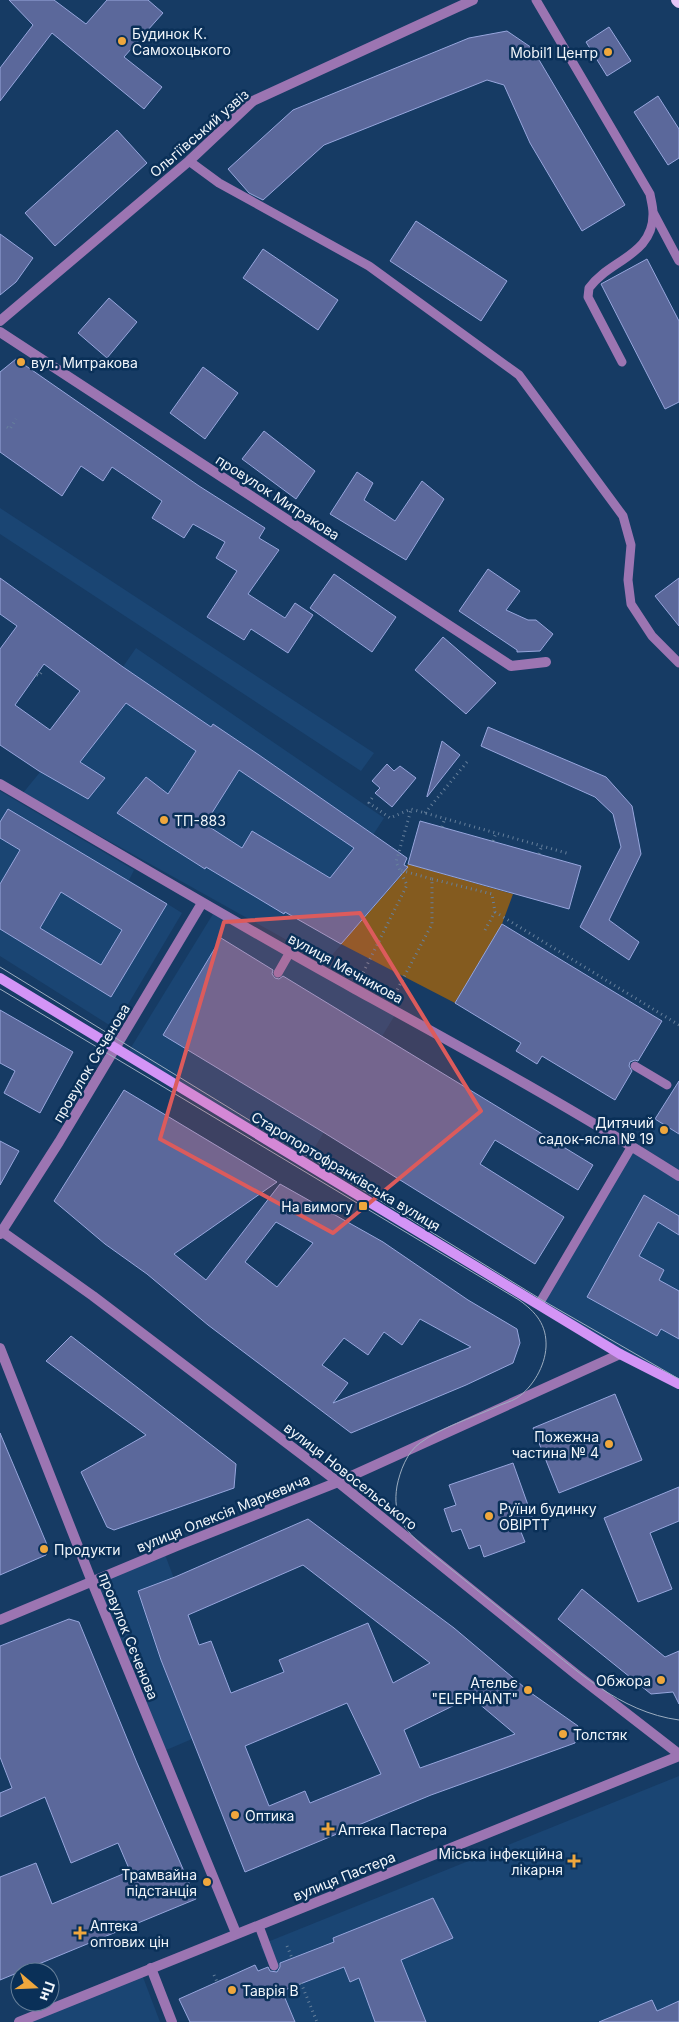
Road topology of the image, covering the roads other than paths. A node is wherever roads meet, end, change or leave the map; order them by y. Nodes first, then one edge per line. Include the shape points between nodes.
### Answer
1 (473, 0) edge
2 (536, 0) edge
3 (189, 161) junction
4 (654, 214) junction
5 (679, 260) edge
6 (0, 321) edge
7 (0, 332) edge
8 (622, 362) dead end
9 (546, 662) dead end
10 (679, 664) edge
11 (0, 784) edge
12 (202, 903) junction
13 (290, 952) junction
14 (278, 973) dead end
15 (0, 978) edge
16 (115, 1048) junction
17 (635, 1066) dead end
18 (667, 1085) dead end
19 (632, 1146) junction
20 (679, 1176) edge
21 (1, 1232) edge
22 (539, 1304) junction
23 (0, 1348) edge
24 (620, 1354) junction
25 (679, 1384) edge
26 (338, 1482) junction
27 (92, 1582) junction
28 (0, 1620) edge
29 (679, 1755) edge
30 (259, 1926) junction
31 (236, 1934) junction
32 (274, 1966) dead end
33 (151, 1968) junction
34 (19, 2022) edge
35 (172, 2022) edge

1 - 3 street, Ольгіївський узвіз via 253,101
2 - 4 lane via 650,194
3 - 6 street, Ольгіївський узвіз
3 - 10 lane via 219,183 369,266 519,375 623,516 631,545 628,580 631,604 652,636
4 - 5 lane
4 - 8 lane via 649,234 637,252 609,268 589,288 588,297
7 - 9 street, провулок Митракова via 511,666
11 - 12 street, вулиця Мечникова
12 - 13 street, вулиця Мечникова
12 - 16 street, провулок Сєченова
13 - 14 lane
13 - 19 street, вулиця Мечникова
15 - 16 main road, Старопортофранківська вулиця
16 - 21 street, провулок Сєченова
16 - 22 main road, Старопортофранківська вулиця
17 - 18 lane
19 - 20 street, вулиця Мечникова
19 - 22 lane
21 - 26 street, вулиця Новосельського via 93,1296
22 - 24 main road, Старопортофранківська вулиця
23 - 27 street, провулок Сєченова
24 - 25 main road, Старопортофранківська вулиця
24 - 26 street, вулиця Олексія Маркевича
26 - 27 street, вулиця Олексія Маркевича
26 - 29 street, вулиця Новосельського
27 - 28 street, вулиця Олексія Маркевича
27 - 31 street, провулок Сєченова
29 - 30 street, вулиця Пастера
30 - 31 street, вулиця Пастера
30 - 32 lane
31 - 33 street, вулиця Пастера
33 - 34 street, вулиця Пастера
33 - 35 street

